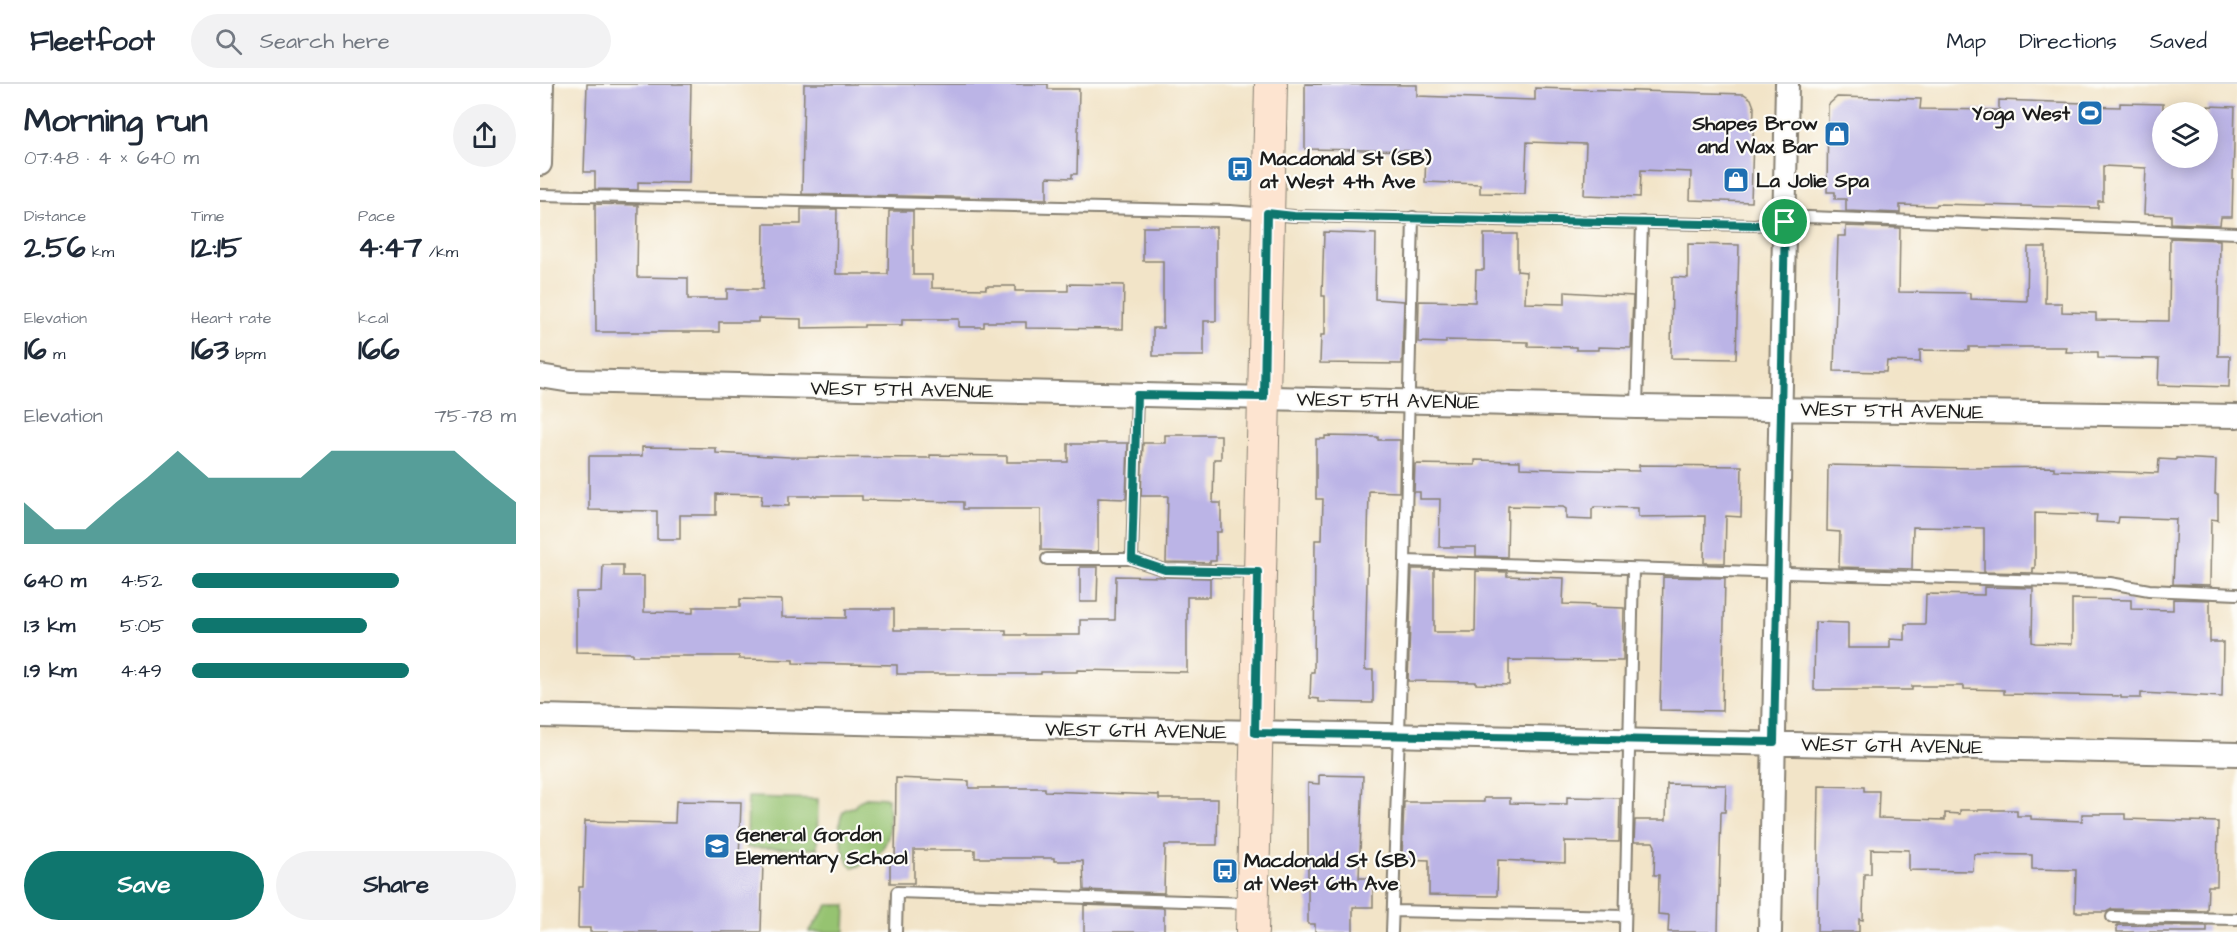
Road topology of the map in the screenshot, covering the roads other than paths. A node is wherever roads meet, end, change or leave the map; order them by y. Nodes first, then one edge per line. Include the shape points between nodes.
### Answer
1 (542, 84) edge
2 (1271, 84) edge
3 (1787, 84) edge
4 (540, 164) edge
5 (540, 195) edge
6 (1267, 213) junction
7 (1413, 217) junction
8 (1642, 222) junction
9 (1785, 222) junction
10 (2237, 233) edge
11 (540, 376) edge
12 (1137, 395) junction
13 (1264, 397) junction
14 (1408, 400) junction
15 (1637, 407) junction
16 (1781, 408) junction
17 (2237, 416) edge
18 (1047, 559) dead end
19 (1132, 559) junction
20 (1405, 561) junction
21 (1633, 569) junction
22 (1258, 572) junction
23 (1778, 574) junction
24 (2237, 594) edge
25 (540, 716) edge
26 (1255, 733) junction
27 (1399, 735) junction
28 (1629, 739) junction
29 (1774, 742) junction
30 (2237, 753) edge
31 (1393, 911) junction
32 (1625, 916) junction
33 (1252, 917) edge
34 (2112, 917) dead end
35 (2237, 919) edge
36 (896, 932) edge
37 (1392, 932) edge
38 (1626, 932) edge
39 (1770, 932) edge

1 - 4 street
2 - 6 street
3 - 9 street
5 - 6 lane
6 - 7 lane
6 - 13 street
7 - 8 lane
7 - 14 lane
8 - 9 lane
8 - 15 lane
9 - 10 lane via 1809,217
9 - 16 street
11 - 12 street, WEST 5TH AVENUE via 571,381
12 - 13 street, WEST 5TH AVENUE
12 - 19 lane
13 - 14 street, WEST 5TH AVENUE
13 - 22 street
14 - 15 street, WEST 5TH AVENUE
14 - 20 lane
15 - 16 street, WEST 5TH AVENUE
16 - 17 street, WEST 5TH AVENUE
16 - 23 street
18 - 19 lane
19 - 22 lane via 1165,570
20 - 21 lane
20 - 27 lane
21 - 23 lane
21 - 28 lane
22 - 26 street
23 - 24 lane via 2110,583 2150,591
23 - 29 street
25 - 26 street, WEST 6TH AVENUE
26 - 27 street, WEST 6TH AVENUE
26 - 33 street
27 - 28 street, WEST 6TH AVENUE
27 - 31 lane
28 - 29 street, WEST 6TH AVENUE
28 - 32 lane
29 - 30 street, WEST 6TH AVENUE
29 - 39 street
31 - 32 lane
31 - 37 lane
32 - 38 lane
33 - 36 lane via 897,892
34 - 35 lane

